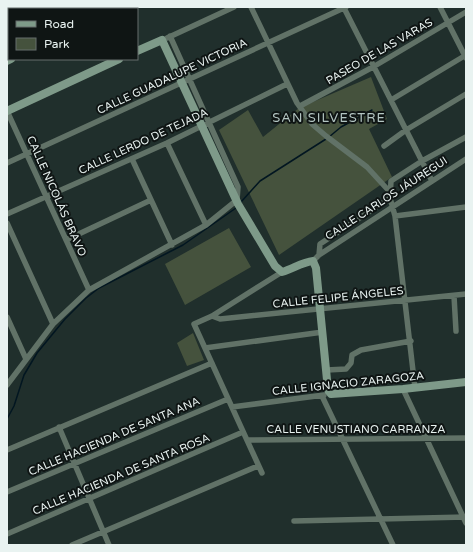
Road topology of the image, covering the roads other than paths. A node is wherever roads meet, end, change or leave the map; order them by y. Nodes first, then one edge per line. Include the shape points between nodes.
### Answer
1 (234, 7) edge
2 (251, 7) edge
3 (345, 7) edge
4 (440, 7) edge
5 (466, 12) edge
6 (447, 23) junction
7 (166, 38) junction
8 (267, 43) junction
9 (138, 51) edge
10 (466, 56) edge
11 (117, 60) edge
12 (373, 67) junction
13 (185, 81) junction
14 (287, 84) junction
15 (466, 94) edge
16 (391, 100) junction
17 (300, 106) junction
18 (7, 111) edge
19 (205, 124) junction
20 (406, 130) junction
21 (466, 137) edge
22 (166, 143) junction
23 (384, 146) dead end
24 (27, 154) junction
25 (132, 159) junction
26 (466, 159) edge
27 (422, 161) junction
28 (7, 163) edge
29 (432, 181) junction
30 (389, 195) junction
31 (46, 196) junction
32 (151, 200) junction
33 (237, 202) junction
34 (392, 207) junction
35 (466, 207) edge
36 (7, 214) edge
37 (395, 216) junction
38 (7, 223) edge
39 (206, 225) junction
40 (66, 240) junction
41 (172, 245) junction
42 (316, 258) junction
43 (282, 272) junction
44 (89, 290) junction
45 (466, 294) edge
46 (454, 296) junction
47 (406, 300) junction
48 (320, 309) junction
49 (212, 316) junction
50 (7, 317) edge
51 (53, 324) junction
52 (456, 331) dead end
53 (323, 332) junction
54 (411, 341) junction
55 (205, 348) junction
56 (26, 359) junction
57 (212, 363) junction
58 (326, 370) junction
59 (466, 382) edge
60 (7, 385) edge
61 (415, 388) junction
62 (403, 389) junction
63 (331, 394) junction
64 (322, 396) junction
65 (228, 399) junction
66 (232, 406) junction
67 (59, 428) junction
68 (243, 432) junction
69 (426, 438) junction
70 (466, 438) edge
71 (342, 439) junction
72 (246, 440) junction
73 (7, 450) edge
74 (74, 464) junction
75 (258, 466) junction
76 (262, 473) dead end
77 (7, 492) edge
78 (89, 498) junction
79 (381, 519) junction
80 (465, 519) edge
81 (294, 520) dead end
82 (103, 532) junction
83 (7, 534) edge
84 (72, 545) edge
85 (109, 545) edge
86 (392, 545) edge

1 - 7 street
2 - 8 street
3 - 8 street, CALLE GUADALUPE VICTORIA
3 - 12 street
4 - 6 street
5 - 6 street, PASEO DE LAS VARAS
6 - 10 street
6 - 12 street, PASEO DE LAS VARAS
7 - 9 street
7 - 13 street
8 - 13 street, CALLE GUADALUPE VICTORIA
8 - 14 street
10 - 16 street
11 - 18 street
12 - 16 street
12 - 17 street, PASEO DE LAS VARAS
13 - 19 street
13 - 24 street, CALLE GUADALUPE VICTORIA
14 - 17 street
14 - 19 street, CALLE LERDO DE TEJADA
15 - 20 street
16 - 20 street
17 - 30 street via 312,124 367,167
18 - 24 street, CALLE NICOLÁS BRAVO
19 - 22 street, CALLE LERDO DE TEJADA
19 - 33 street
20 - 23 street
20 - 27 street
21 - 27 street
22 - 25 street, CALLE LERDO DE TEJADA
22 - 39 street
24 - 28 street, CALLE GUADALUPE VICTORIA
24 - 31 street, CALLE NICOLÁS BRAVO
25 - 31 street, CALLE LERDO DE TEJADA
25 - 32 street
26 - 29 street, CALLE CARLOS JÁUREGUI
27 - 29 street
27 - 30 street via 391,181
29 - 34 street, CALLE CARLOS JÁUREGUI
30 - 34 street
30 - 42 street, CALLE CARLOS JÁUREGUI via 320,244
31 - 36 street, CALLE LERDO DE TEJADA
31 - 40 street, CALLE NICOLÁS BRAVO
32 - 40 street
32 - 41 street
33 - 39 street
33 - 43 street via 275,266
34 - 37 street
34 - 42 street, CALLE CARLOS JÁUREGUI
35 - 37 street
37 - 47 street
38 - 51 street
39 - 41 street
40 - 44 street, CALLE NICOLÁS BRAVO
41 - 44 street
42 - 43 street, CALLE CARLOS JÁUREGUI
42 - 48 street
43 - 49 street, CALLE CARLOS JÁUREGUI
44 - 51 street
45 - 46 street, CALLE FELIPE ÁNGELES
46 - 47 street, CALLE FELIPE ÁNGELES
46 - 52 street
47 - 48 street, CALLE FELIPE ÁNGELES
47 - 54 street
48 - 49 street, CALLE FELIPE ÁNGELES via 220,319
48 - 53 street
49 - 55 street, CALLE CARLOS JÁUREGUI via 194,324
50 - 56 street
51 - 56 street
53 - 55 street
53 - 58 street
54 - 58 street via 361,350 352,355 351,363 346,369
54 - 61 street
55 - 57 street
56 - 60 street
57 - 65 street
57 - 67 street
58 - 63 street via 328,390
59 - 61 street, CALLE IGNACIO ZARAGOZA
61 - 62 street, CALLE IGNACIO ZARAGOZA
62 - 63 street, CALLE IGNACIO ZARAGOZA
62 - 69 street
63 - 64 street, CALLE IGNACIO ZARAGOZA
64 - 66 street, CALLE IGNACIO ZARAGOZA
64 - 71 street
65 - 66 street
65 - 74 street, CALLE HACIENDA DE SANTA ANA
66 - 68 street
67 - 73 street
67 - 74 street
68 - 72 street
68 - 78 street, CALLE HACIENDA DE SANTA ROSA
69 - 70 street, CALLE VENUSTIANO CARRANZA
69 - 71 street, CALLE VENUSTIANO CARRANZA
69 - 80 street
71 - 72 street, CALLE VENUSTIANO CARRANZA
71 - 79 street
72 - 75 street
74 - 77 street, CALLE HACIENDA DE SANTA ANA
74 - 78 street
75 - 76 street
75 - 82 street
78 - 82 street
78 - 83 street, CALLE HACIENDA DE SANTA ROSA
79 - 80 street
79 - 81 street
79 - 86 street
82 - 84 street
82 - 85 street

